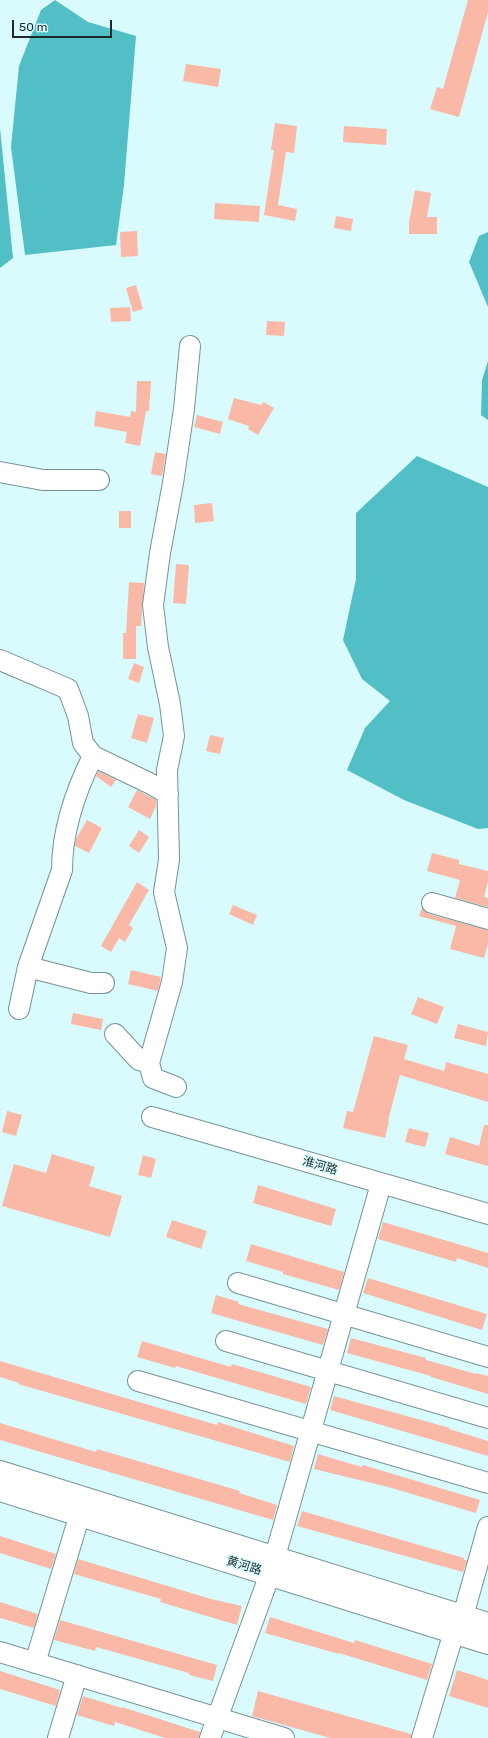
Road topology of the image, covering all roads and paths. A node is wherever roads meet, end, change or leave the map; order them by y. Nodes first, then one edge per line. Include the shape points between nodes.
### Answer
1 (190, 346) dead end
2 (0, 472) edge
3 (99, 480) dead end
4 (0, 660) edge
5 (93, 756) junction
6 (168, 794) junction
7 (432, 903) dead end
8 (488, 919) edge
9 (28, 967) junction
10 (104, 983) dead end
11 (19, 1009) dead end
12 (115, 1034) dead end
13 (149, 1063) junction
14 (176, 1086) dead end
15 (152, 1117) dead end
16 (381, 1184) junction
17 (488, 1214) edge
18 (238, 1283) dead end
19 (345, 1315) junction
20 (226, 1341) dead end
21 (488, 1357) edge
22 (329, 1371) junction
23 (138, 1381) dead end
24 (488, 1418) edge
25 (312, 1431) junction
26 (0, 1472) edge
27 (488, 1483) edge
28 (0, 1490) edge
29 (80, 1514) junction
30 (488, 1527) edge
31 (273, 1566) junction
32 (459, 1624) junction
33 (488, 1624) edge
34 (488, 1643) edge
35 (0, 1652) edge
36 (35, 1662) junction
37 (77, 1675) junction
38 (217, 1718) junction
39 (58, 1738) edge
40 (210, 1738) edge
41 (284, 1738) edge
42 (422, 1738) edge

1 - 6 street via 184,409 153,605 174,736 167,770
2 - 3 street via 43,480
4 - 5 street via 68,689 78,716 83,743
5 - 6 street
5 - 9 street via 80,782 66,835 62,870
6 - 13 street via 169,860 164,892 177,948 172,982
7 - 8 street
9 - 10 street via 91,983
9 - 11 street
12 - 13 street via 139,1060
13 - 14 street via 153,1078
15 - 16 street, 淮河路
16 - 17 street, 淮河路
16 - 19 street
18 - 19 street
19 - 21 street
19 - 22 street
20 - 22 street
22 - 24 street
22 - 25 street
23 - 25 street
25 - 27 street
25 - 31 street
26 - 31 main road, 黄河路
28 - 29 main road, 黄河路
29 - 31 main road, 黄河路
29 - 36 street
30 - 32 street
31 - 32 main road, 黄河路
31 - 38 street
32 - 33 main road, 黄河路
32 - 34 main road, 黄河路
32 - 42 street
35 - 36 street
36 - 37 street
37 - 38 street
37 - 39 street
38 - 40 street
38 - 41 street

